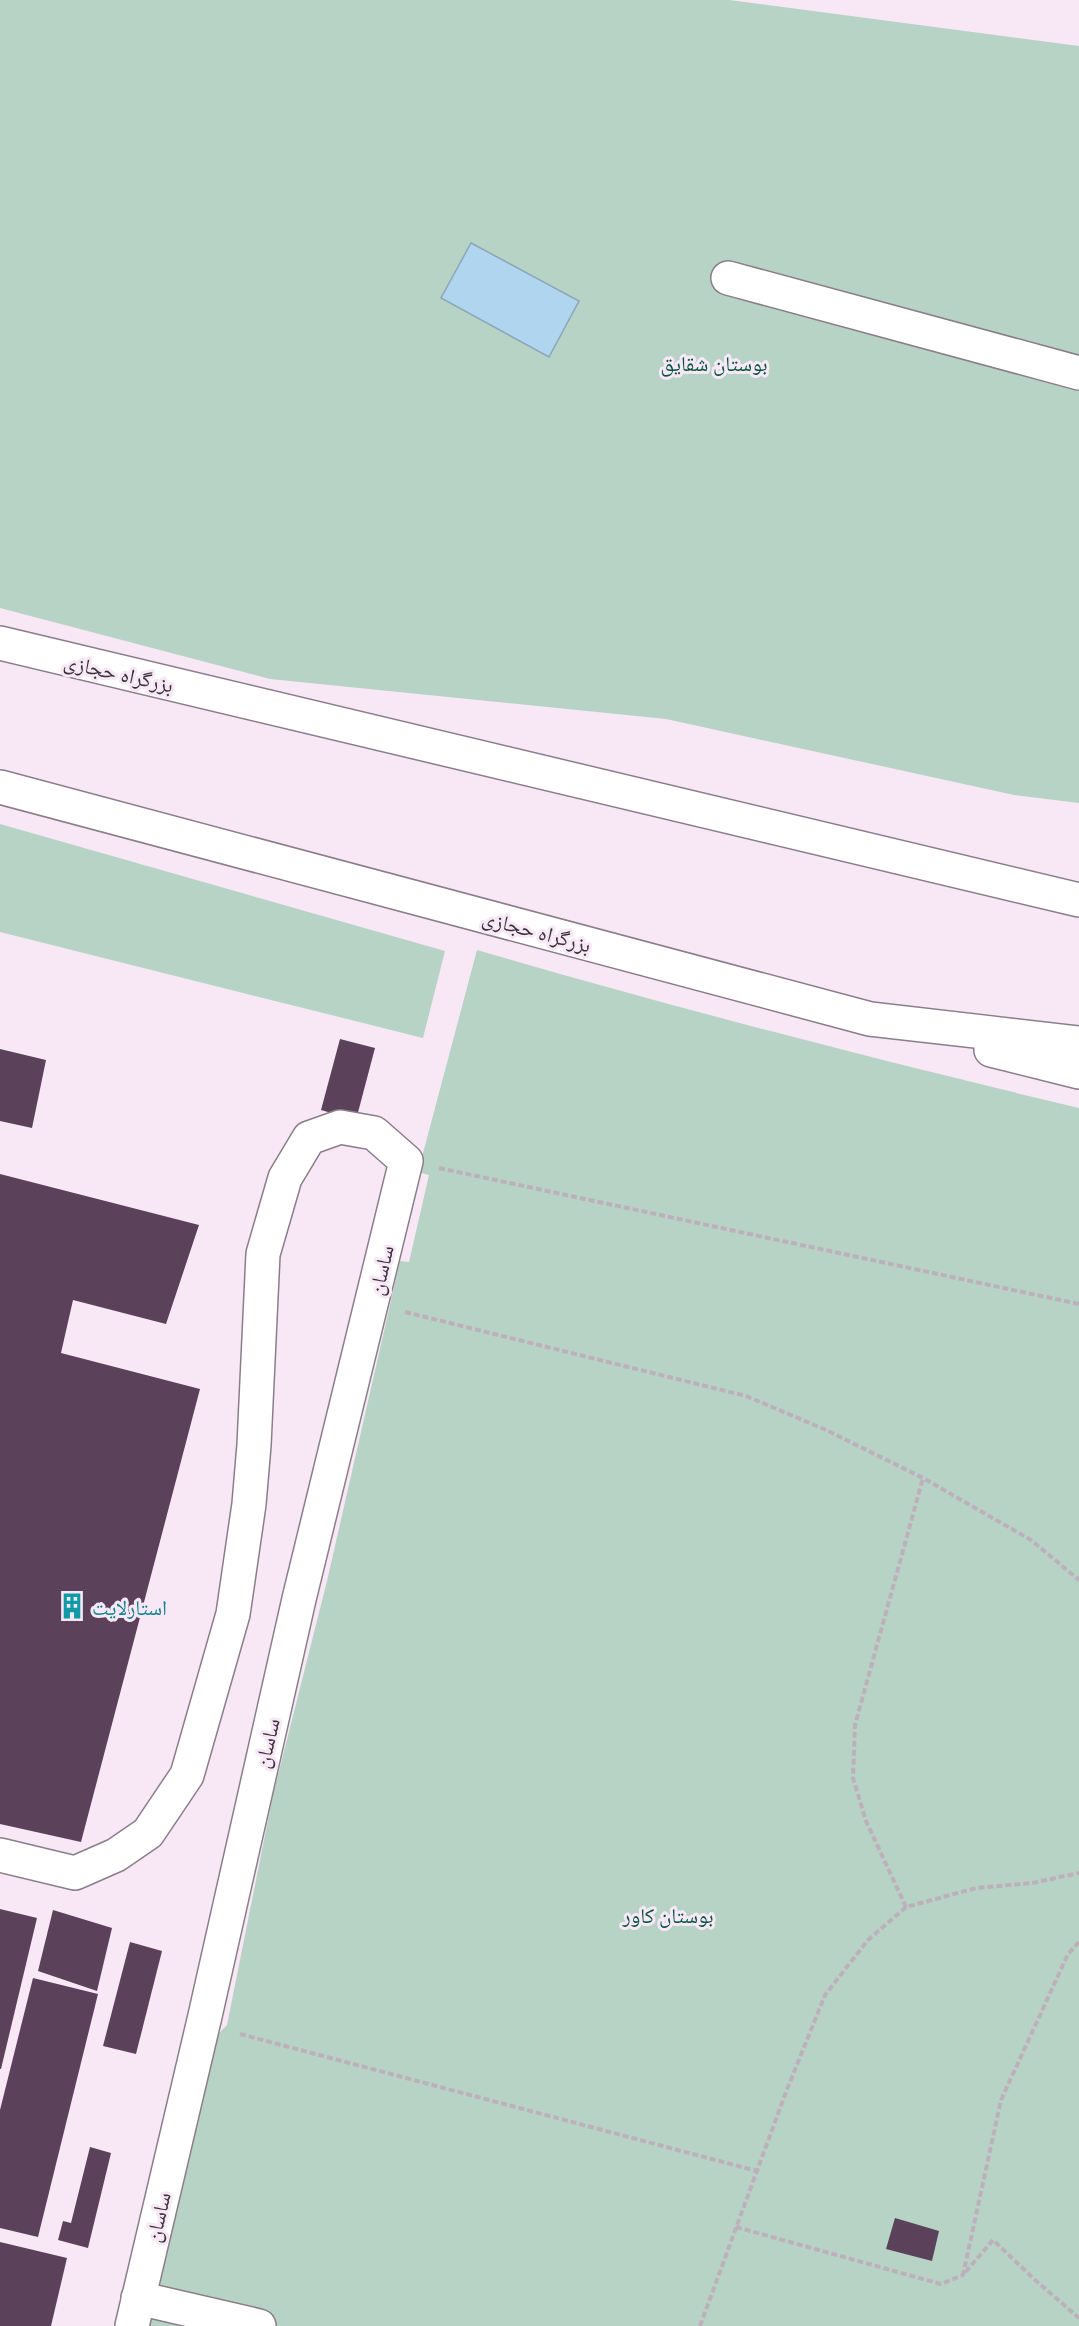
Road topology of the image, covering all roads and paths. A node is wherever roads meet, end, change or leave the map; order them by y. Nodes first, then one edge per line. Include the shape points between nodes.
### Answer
1 (728, 279) dead end
2 (1079, 373) edge
3 (0, 643) edge
4 (0, 787) edge
5 (1074, 898) edge
6 (870, 1019) junction
7 (1079, 1043) edge
8 (1079, 1072) edge
9 (406, 1161) junction
10 (372, 1303) junction
11 (1079, 1304) edge
12 (923, 1478) junction
13 (1079, 1580) edge
14 (0, 1855) edge
15 (1079, 1873) edge
16 (906, 1907) junction
17 (1079, 1941) edge
18 (240, 2034) dead end
19 (757, 2171) junction
20 (736, 2227) junction
21 (963, 2275) junction
22 (135, 2312) edge
23 (1079, 2318) edge
24 (259, 2326) edge
25 (700, 2326) edge

1 - 2 main road
3 - 5 main road, بزرگراه حجازی
4 - 6 main road, بزرگراه حجازی
6 - 7 main road, بزرگراه حجازی
6 - 8 main road
9 - 10 main road, ساسان
9 - 11 path
9 - 14 main road via 374,1133 340,1127 309,1138 285,1178 263,1254 249,1504 232,1614 187,1775 148,1833 116,1855 75,1873
10 - 12 path via 746,1396
10 - 22 main road, ساسان via 299,1599
12 - 13 path via 1031,1540
12 - 16 path via 855,1725 853,1778 866,1821
15 - 16 path via 1032,1883 976,1888
16 - 19 path via 868,1940 825,1995
17 - 21 path via 1068,1954 1001,2100
18 - 19 path
19 - 20 path
20 - 21 path via 941,2284
20 - 25 path
21 - 23 path via 993,2240
22 - 24 main road

